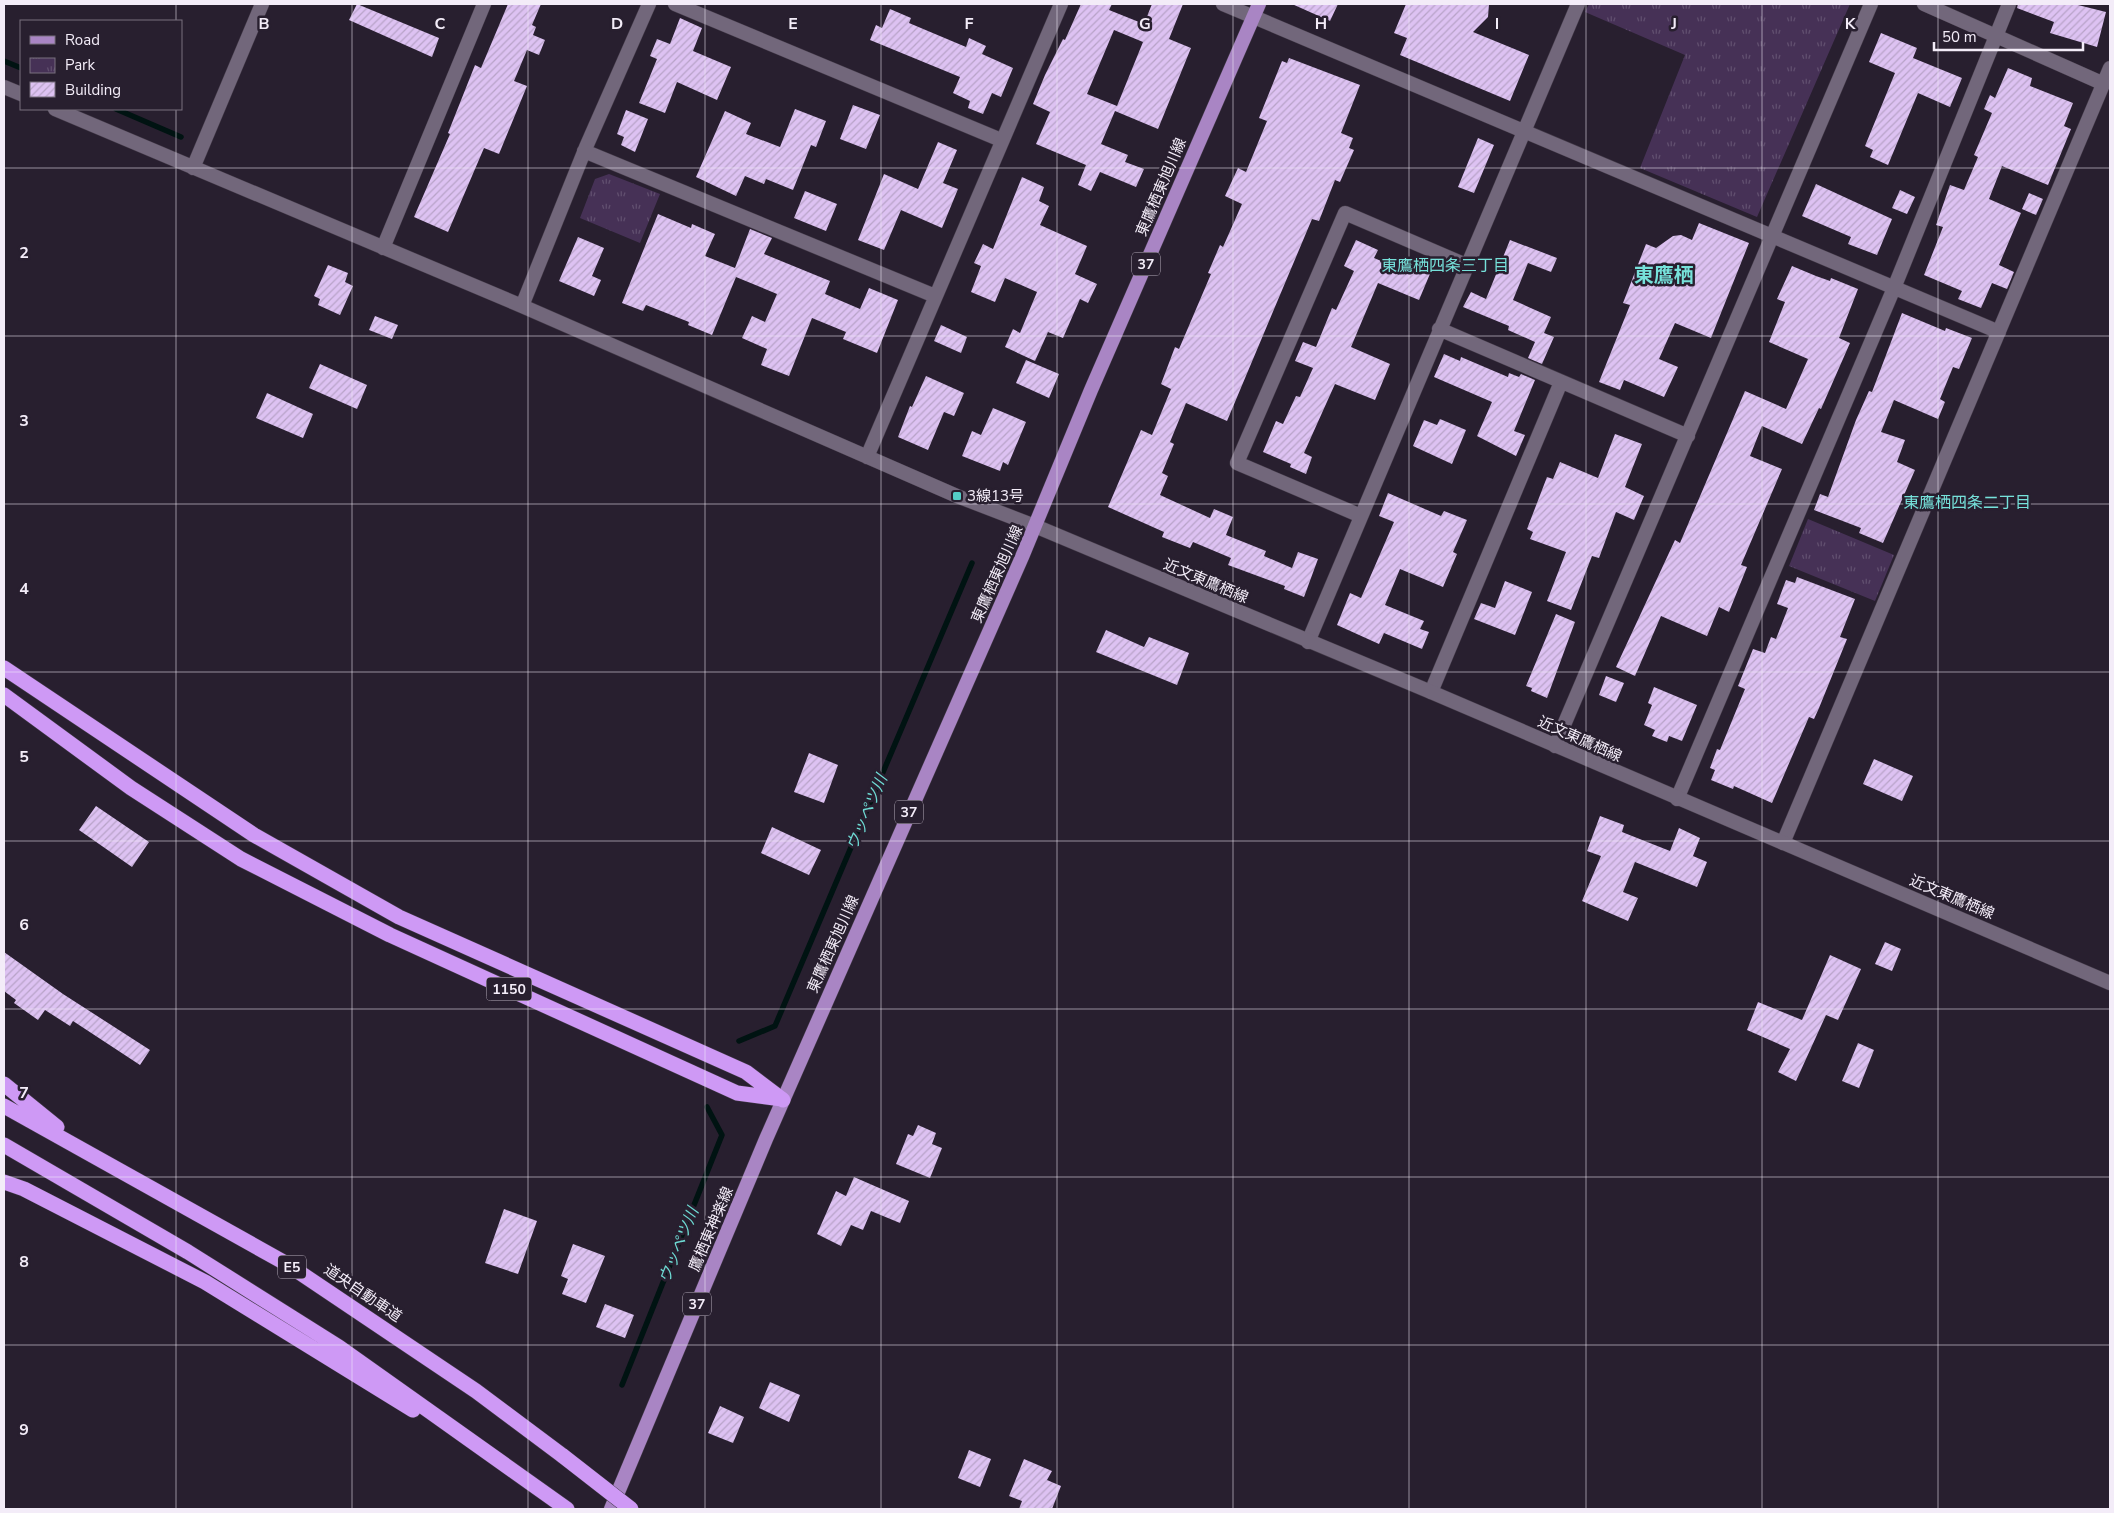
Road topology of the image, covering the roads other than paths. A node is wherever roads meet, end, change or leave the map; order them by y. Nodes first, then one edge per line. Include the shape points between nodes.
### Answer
1 (262, 4) edge
2 (484, 4) edge
3 (649, 4) edge
4 (675, 4) edge
5 (1061, 4) edge
6 (1223, 4) edge
7 (1259, 4) edge
8 (1578, 4) edge
9 (1871, 4) edge
10 (1924, 4) edge
11 (2009, 4) edge
12 (1253, 17) junction
13 (1996, 35) junction
14 (2110, 68) edge
15 (2104, 84) junction
16 (4, 87) edge
17 (20, 94) edge
18 (57, 110) edge
19 (1524, 131) junction
20 (1001, 140) junction
21 (584, 151) junction
22 (193, 168) junction
23 (1772, 237) junction
24 (383, 248) junction
25 (1466, 265) junction
26 (1894, 288) junction
27 (935, 296) junction
28 (522, 306) junction
29 (1439, 329) junction
30 (1999, 332) junction
31 (1561, 382) junction
32 (1688, 436) junction
33 (867, 457) junction
34 (1361, 516) junction
35 (1035, 526) junction
36 (1308, 642) junction
37 (4, 668) edge
38 (1431, 692) junction
39 (4, 695) edge
40 (1555, 746) junction
41 (1677, 799) junction
42 (1783, 843) junction
43 (2110, 983) edge
44 (4, 1084) edge
45 (783, 1100) junction
46 (4, 1106) edge
47 (4, 1145) edge
48 (90, 1154) junction
49 (4, 1182) edge
50 (544, 1491) junction
51 (567, 1509) edge
52 (611, 1509) edge
53 (631, 1509) edge

1 - 22 street
2 - 24 street
3 - 21 street
4 - 20 street
5 - 20 street
6 - 12 street
7 - 12 main road, 東鷹栖東旭川線 / 37
8 - 19 street
9 - 23 street
10 - 13 street
11 - 13 street
12 - 19 street
12 - 35 main road, 東鷹栖東旭川線 / 37
13 - 15 street
13 - 26 street
14 - 15 street
15 - 30 street
16 - 17 street
18 - 22 street, 近文東鷹栖線
19 - 23 street
19 - 25 street
20 - 27 street
21 - 27 street
21 - 28 street
22 - 24 street, 近文東鷹栖線
23 - 26 street
23 - 32 street
24 - 28 street, 近文東鷹栖線
25 - 29 street
25 - 34 street via 1345,213 1237,463
26 - 30 street
26 - 41 street
27 - 33 street
28 - 33 street, 近文東鷹栖線
29 - 31 street
29 - 34 street
30 - 42 street
31 - 32 street
31 - 38 street
32 - 40 street
33 - 35 street, 近文東鷹栖線
34 - 36 street
35 - 36 street, 近文東鷹栖線
35 - 45 main road, 東鷹栖東旭川線 / 37
36 - 38 street, 近文東鷹栖線
37 - 45 highway, 1150 via 254,835 399,918 746,1072
38 - 40 street, 近文東鷹栖線
39 - 45 highway, 1150 via 131,788 241,859 390,935 737,1093
40 - 41 street, 近文東鷹栖線
41 - 42 street, 近文東鷹栖線
42 - 43 street, 近文東鷹栖線
44 - 48 highway
45 - 52 main road, 鷹栖東神楽線 / 37
46 - 48 highway, 道央自動車道 / E5
47 - 50 highway via 188,1252 339,1347
48 - 53 highway, 道央自動車道 / E5, bridge via 287,1264 468,1385
49 - 50 highway via 24,1189 205,1282
50 - 51 highway

